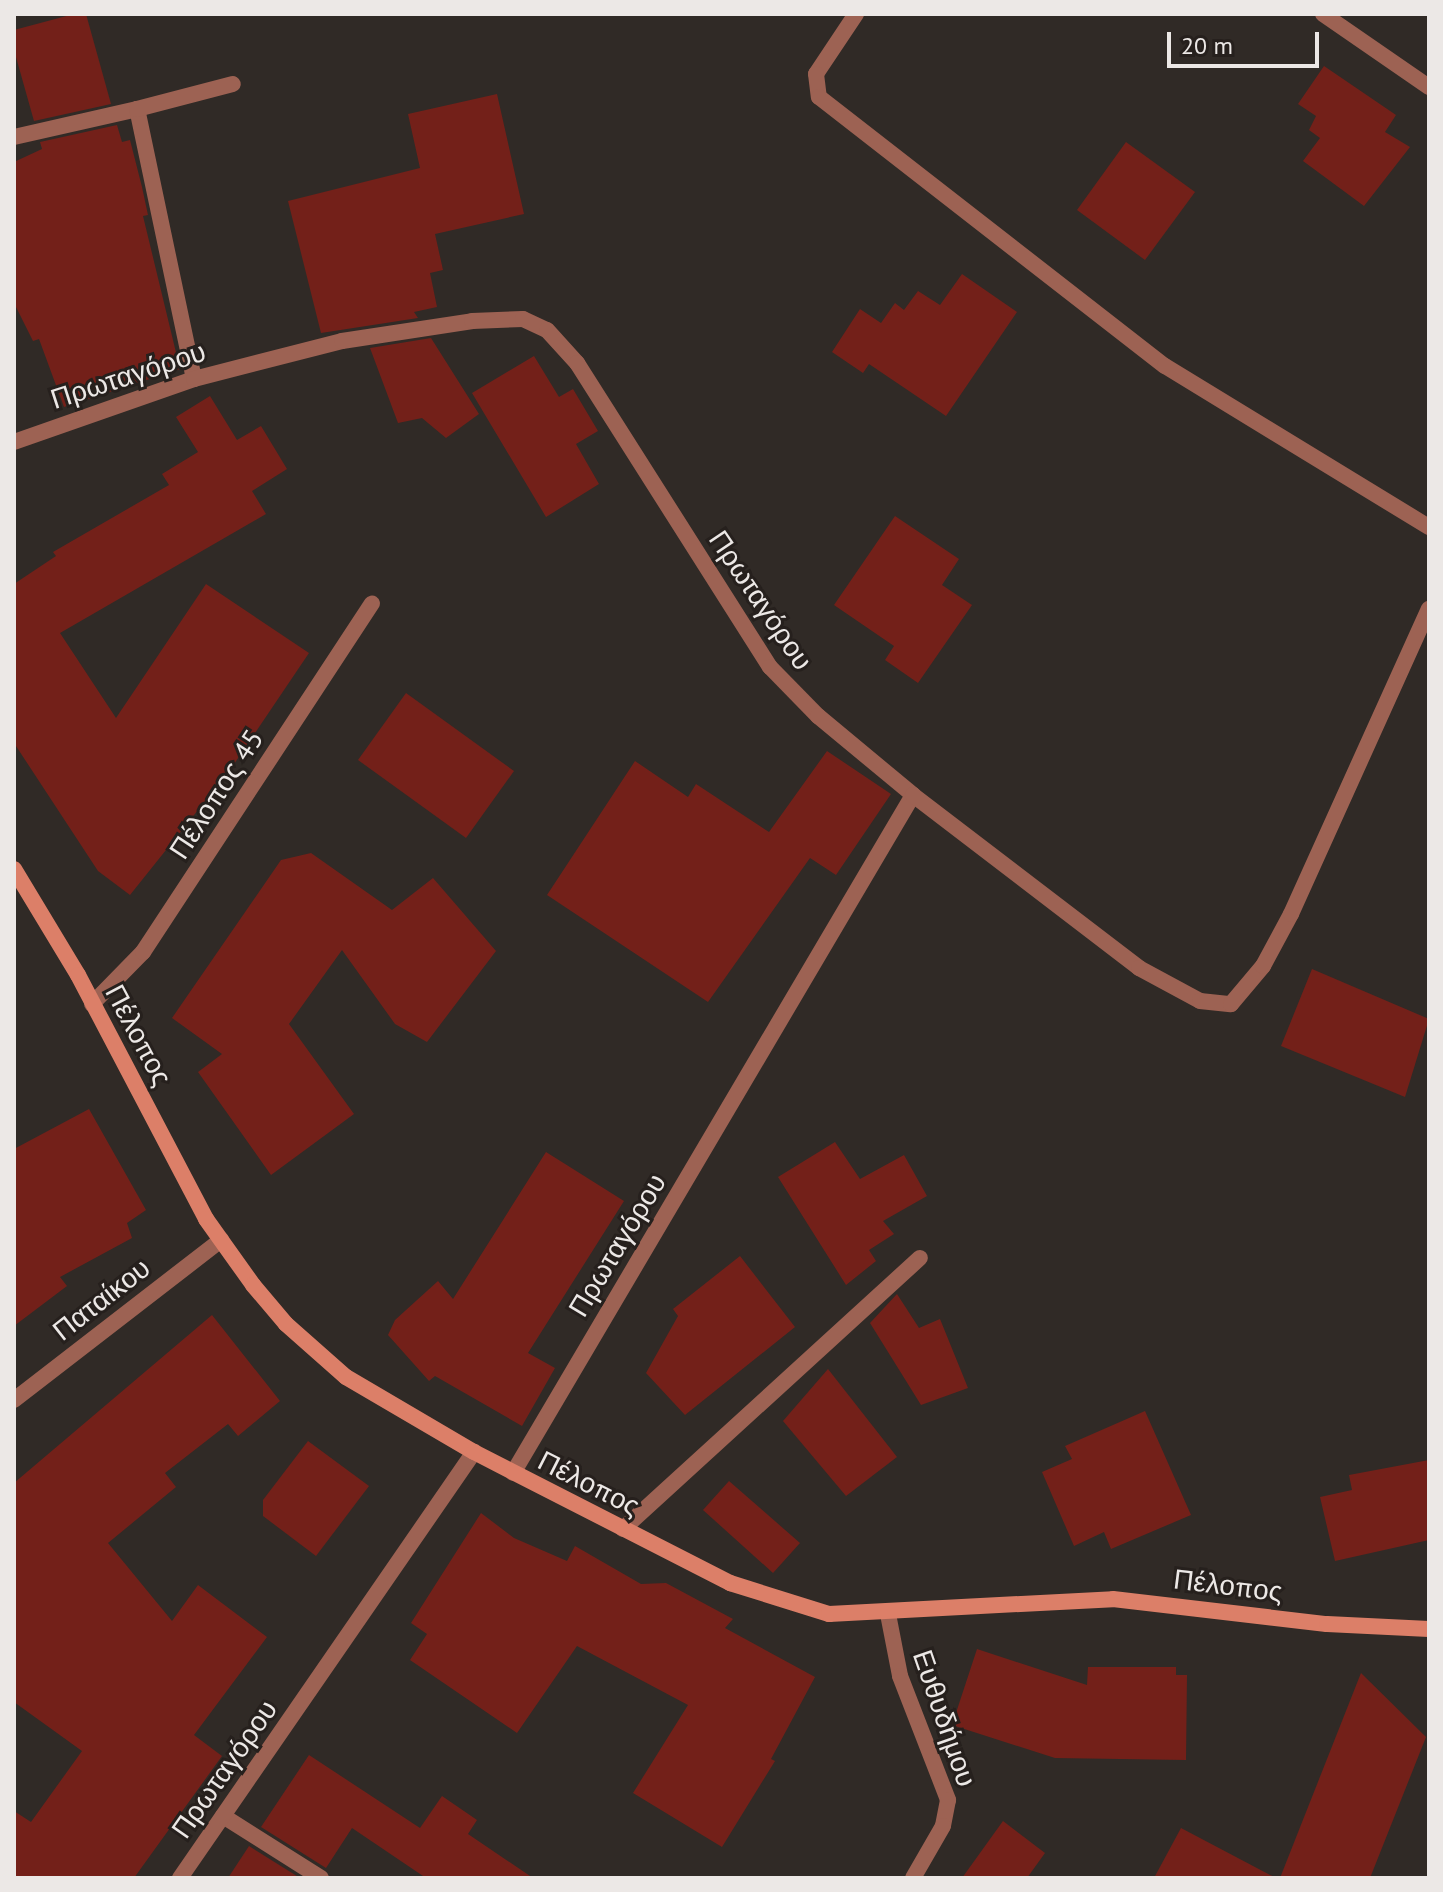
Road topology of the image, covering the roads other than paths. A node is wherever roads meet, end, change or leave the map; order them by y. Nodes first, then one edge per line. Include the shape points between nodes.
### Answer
1 (856, 14) edge
2 (1323, 14) edge
3 (233, 84) dead end
4 (1429, 87) edge
5 (137, 109) junction
6 (14, 137) edge
7 (194, 379) junction
8 (14, 442) edge
9 (1429, 527) edge
10 (372, 604) dead end
11 (1429, 609) edge
12 (913, 795) junction
13 (14, 869) edge
14 (92, 1004) junction
15 (221, 1240) junction
16 (920, 1258) dead end
17 (14, 1400) edge
18 (474, 1452) junction
19 (513, 1473) junction
20 (623, 1529) junction
21 (888, 1614) junction
22 (1429, 1629) edge
23 (223, 1816) junction
24 (180, 1878) edge
25 (321, 1878) edge
26 (913, 1878) edge

1 - 9 street via 816,74 819,97 1165,366
2 - 4 street
3 - 5 street
5 - 6 street
5 - 7 street
7 - 8 street, Πρωταγόρου
7 - 12 street, Πρωταγόρου via 398,330 505,318 547,330 577,363 770,667 818,716
10 - 14 street, Πέλοπος 45 via 143,952
11 - 12 street via 1291,914 1263,966 1231,1004 1200,1001 1139,968
12 - 19 street, Πρωταγόρου
13 - 14 street, Πέλοπος
14 - 15 street, Πέλοπος
15 - 17 street, Παταίκου
15 - 18 street, Πέλοπος via 313,1350 380,1399
16 - 20 street
18 - 19 street, Πέλοπος
18 - 23 street, Πρωταγόρου
19 - 20 street, Πέλοπος
20 - 21 street, Πέλοπος via 730,1583 791,1606 829,1614
21 - 22 street, Πέλοπος via 1018,1601 1113,1599 1327,1624
21 - 26 street, Ευθυδήμου via 900,1676 948,1800 943,1826
23 - 24 street, Πρωταγόρου
23 - 25 street

